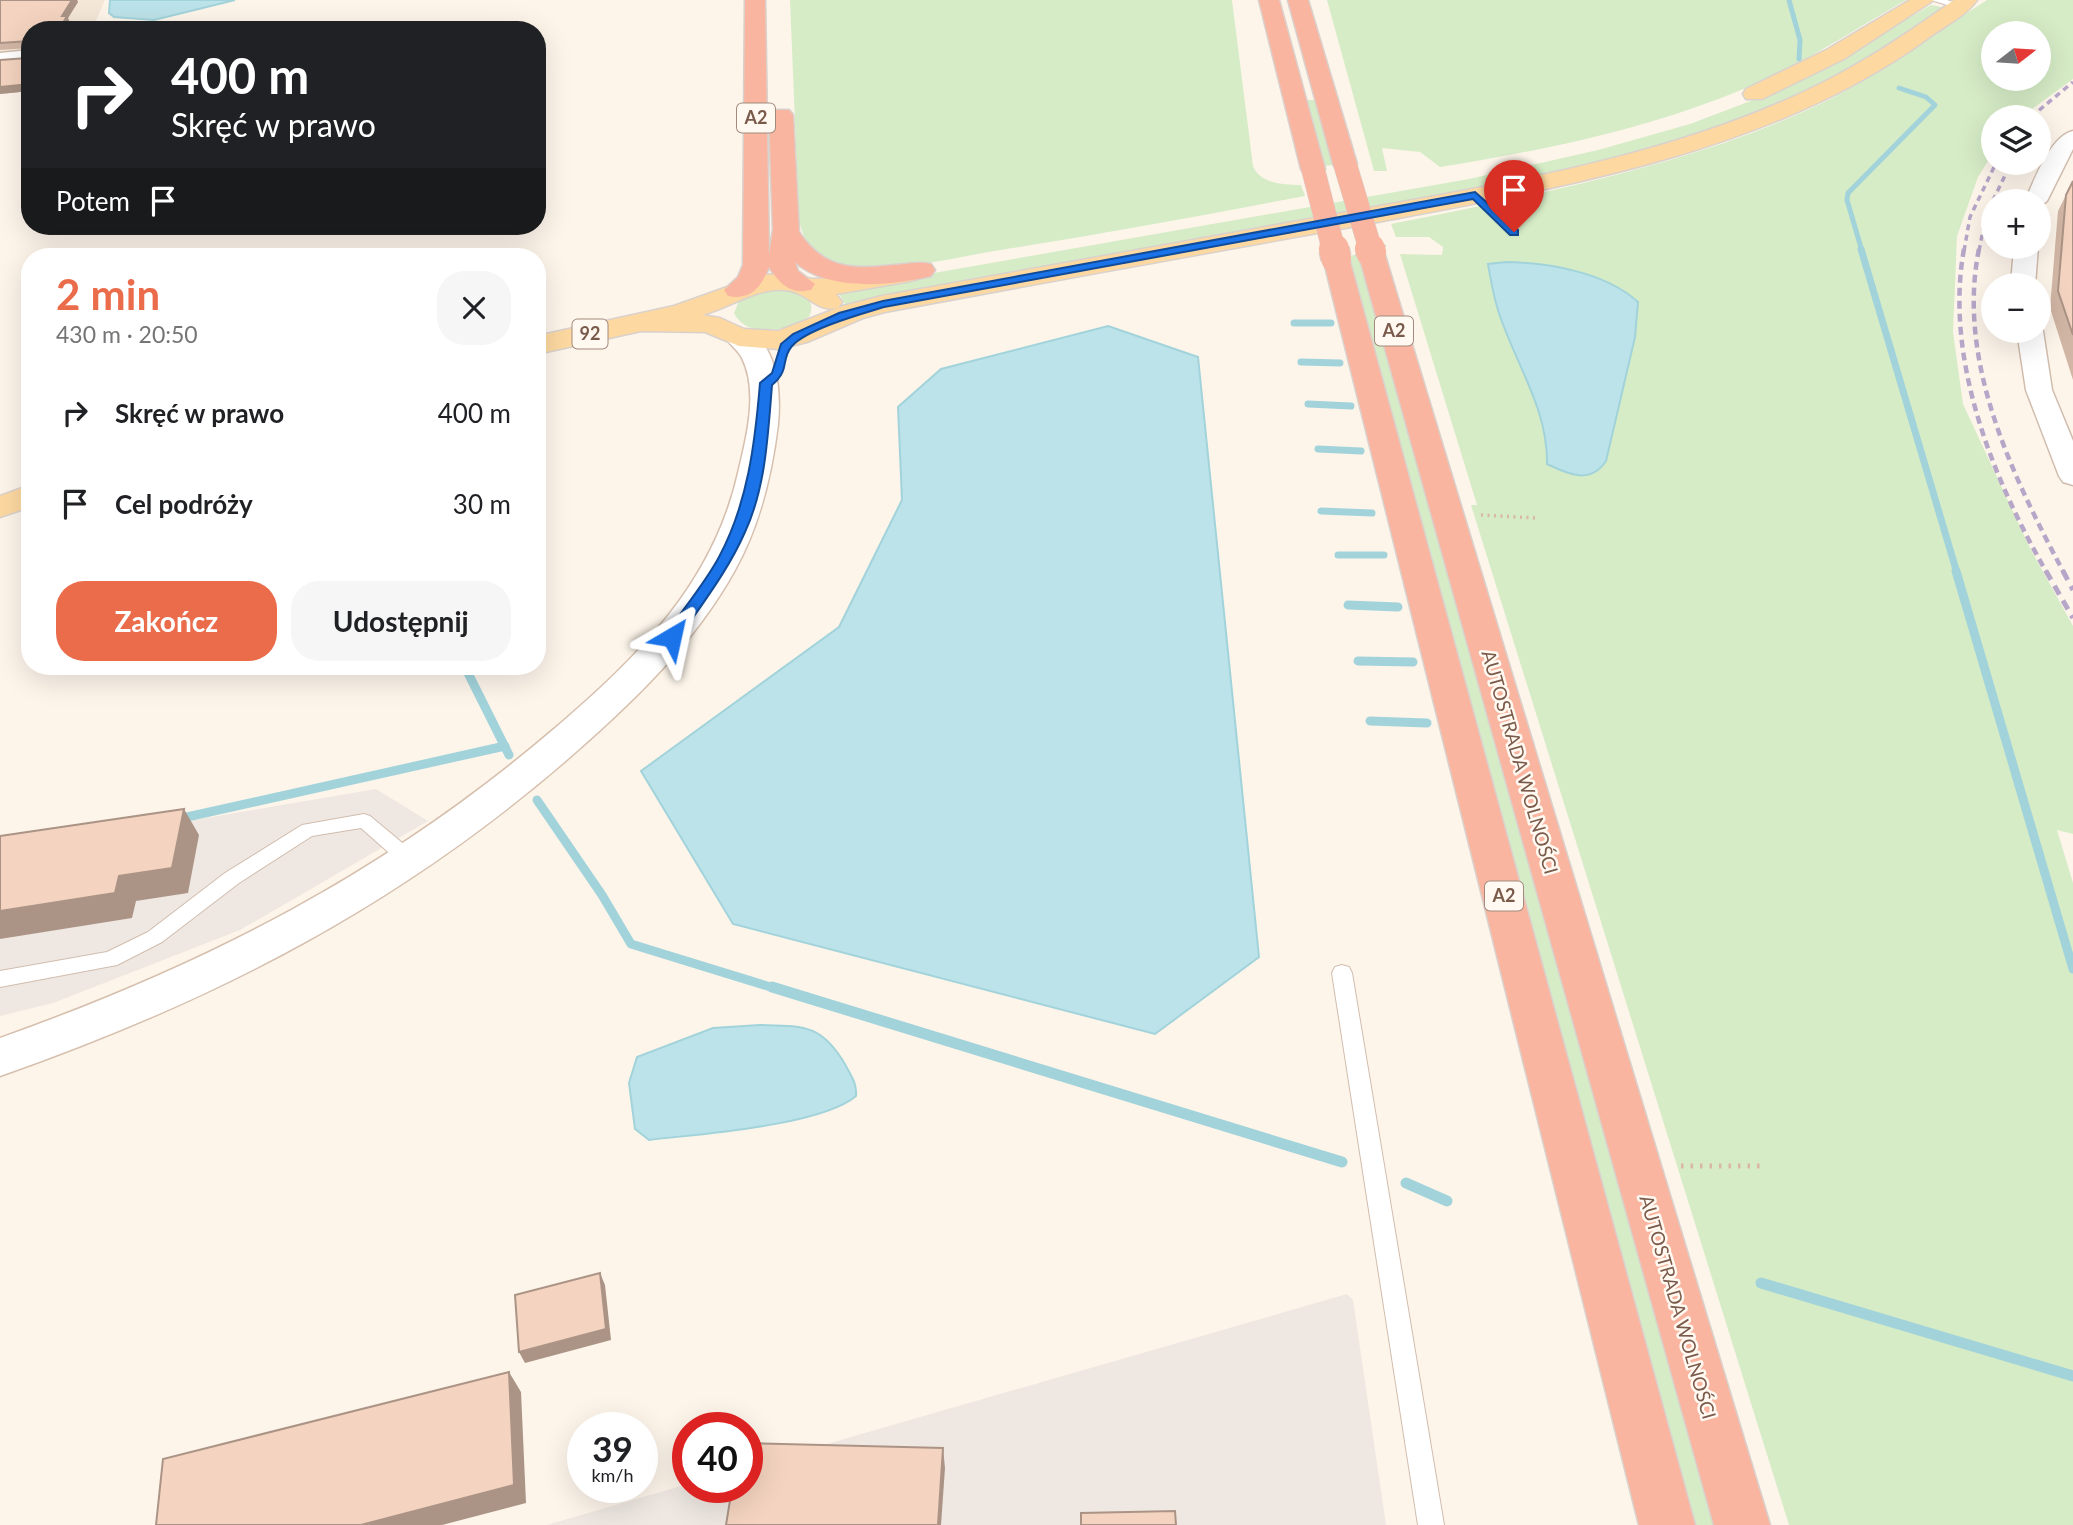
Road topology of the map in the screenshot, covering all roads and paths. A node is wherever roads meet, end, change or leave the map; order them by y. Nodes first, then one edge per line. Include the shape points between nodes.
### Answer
1 (1269, 0) edge
2 (1298, 0) edge
3 (1310, 0) edge
4 (1923, 0) edge
5 (1936, 0) edge
6 (1964, 3) edge
7 (770, 4) edge
8 (1307, 31) junction
9 (21, 57) edge
10 (0, 59) edge
11 (780, 88) dead end
12 (1738, 101) dead end
13 (1661, 128) dead end
14 (2073, 137) edge
15 (1410, 185) dead end
16 (2042, 189) edge
17 (1371, 191) dead end
18 (1475, 195) junction
19 (1304, 203) dead end
20 (786, 229) junction
21 (1158, 230) dead end
22 (1514, 232) dead end
23 (989, 259) dead end
24 (949, 266) dead end
25 (922, 270) junction
26 (806, 286) junction
27 (732, 293) junction
28 (643, 323) junction
29 (730, 332) junction
30 (806, 333) junction
31 (546, 343) edge
32 (2031, 343) edge
33 (766, 383) junction
34 (2073, 476) edge
35 (21, 499) edge
36 (0, 507) edge
37 (1481, 514) dead end
38 (1536, 518) dead end
39 (411, 861) junction
40 (1342, 973) dead end
41 (0, 979) edge
42 (0, 1056) edge
43 (1681, 1166) dead end
44 (1766, 1166) dead end
45 (1431, 1525) edge
46 (1667, 1525) edge
47 (1742, 1525) edge

1 - 46 highway, A2, bridge
2 - 8 highway, AUTOSTRADA WOLNOŚCI / A2
3 - 8 highway, A2 via 1314,14
4 - 12 main road via 1836,54
5 - 6 lane
6 - 18 main road, 92 via 1900,49 1785,110 1729,132 1571,176
7 - 27 highway, A2 via 756,265 750,281
8 - 47 highway, AUTOSTRADA WOLNOŚCI / A2, bridge
9 - 10 street
11 - 20 highway, A2
13 - 15 main road via 1571,153
14 - 16 street via 2065,143
17 - 19 main road
18 - 22 lane
18 - 30 main road, 92 via 883,304
20 - 25 highway, A2 via 800,256 824,268 873,275
20 - 26 highway, A2 via 781,265 788,276
21 - 23 main road
24 - 25 main road, 92
25 - 26 main road, 92 via 841,286
26 - 27 main road, 92 via 769,282
26 - 30 main road via 828,302 829,312
27 - 28 main road, 92
27 - 29 main road via 716,309 716,321
28 - 29 main road, 92 via 702,323
28 - 31 main road, 92
29 - 30 main road, 92 via 768,341
29 - 33 street via 753,351
30 - 33 street via 787,344 778,374
32 - 34 street via 2039,390
33 - 39 street via 751,492 740,529 719,569 672,637 558,746
35 - 36 main road
37 - 38 path
39 - 41 lane via 365,821 307,830 232,878 155,937 110,959
39 - 42 street via 344,904 214,972 128,1010
40 - 45 lane
43 - 44 path

